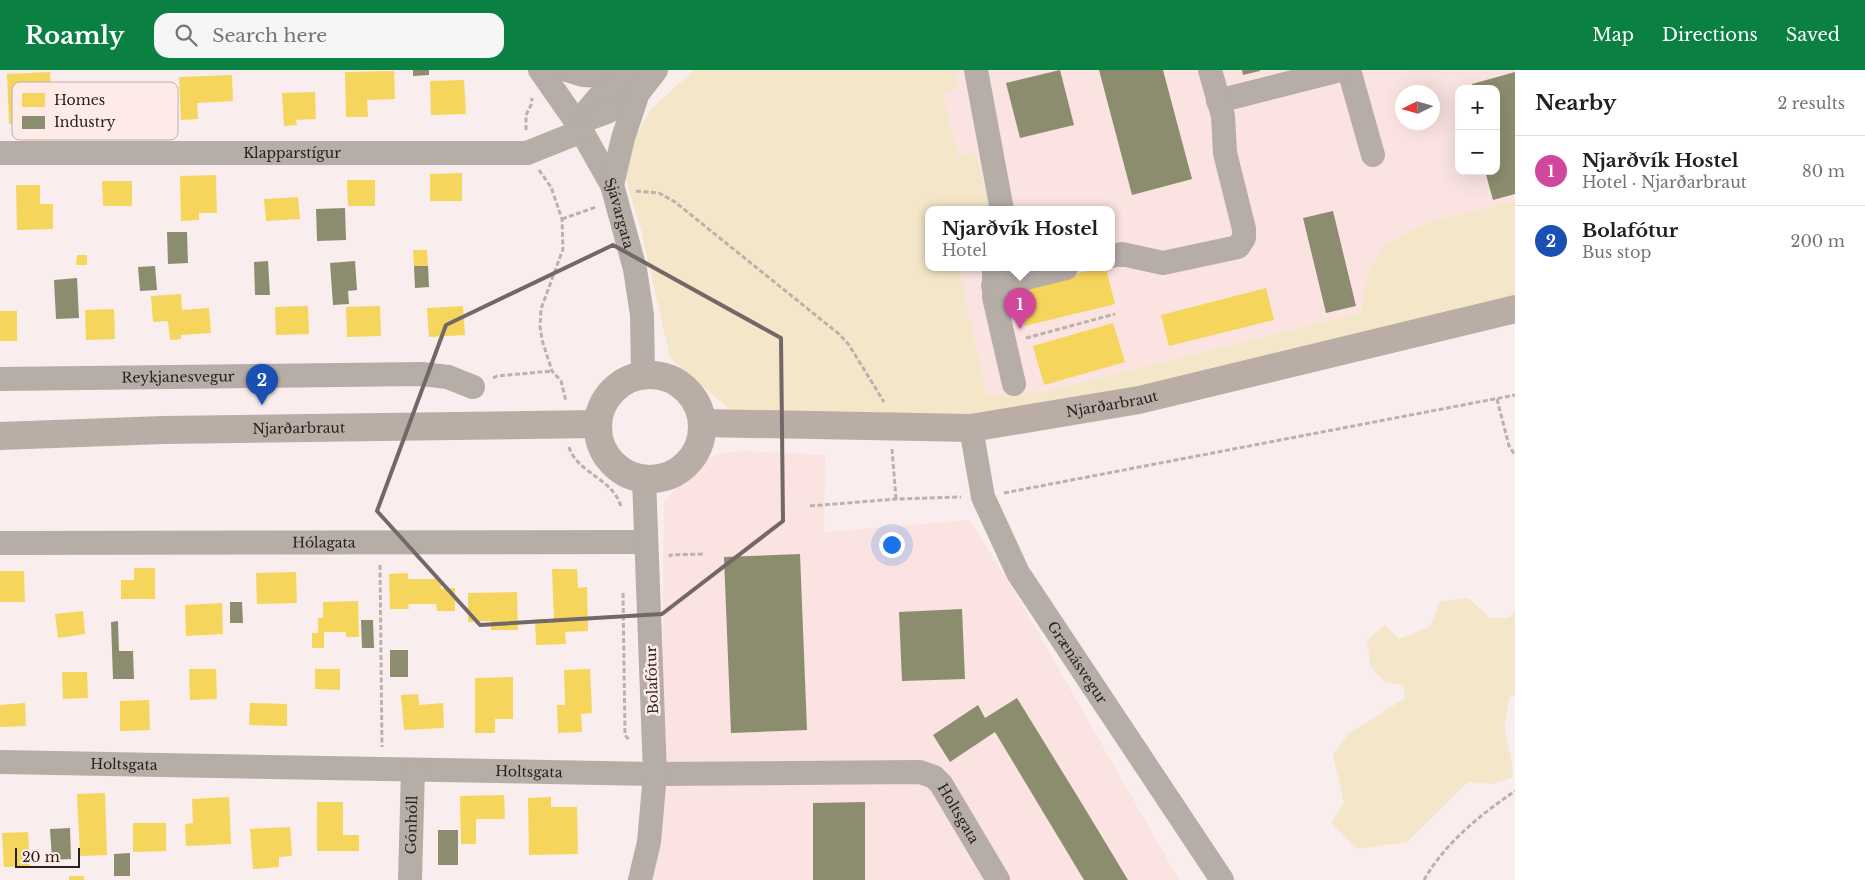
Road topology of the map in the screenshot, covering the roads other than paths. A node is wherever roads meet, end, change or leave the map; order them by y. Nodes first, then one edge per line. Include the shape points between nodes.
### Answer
1 (540, 70) edge
2 (567, 70) edge
3 (656, 70) edge
4 (976, 70) edge
5 (1210, 70) edge
6 (1340, 70) edge
7 (1349, 70) edge
8 (635, 80) edge
9 (1220, 108) junction
10 (579, 127) junction
11 (0, 153) edge
12 (1373, 155) dead end
13 (614, 192) junction
14 (1001, 206) edge
15 (1115, 255) edge
16 (1042, 271) edge
17 (994, 277) edge
18 (1515, 309) edge
19 (643, 375) junction
20 (0, 379) edge
21 (1014, 384) dead end
22 (473, 387) dead end
23 (702, 423) junction
24 (598, 424) junction
25 (971, 428) junction
26 (0, 436) edge
27 (644, 479) junction
28 (646, 542) junction
29 (0, 543) edge
30 (0, 762) edge
31 (414, 770) junction
32 (655, 774) junction
33 (410, 880) edge
34 (640, 880) edge
35 (998, 880) edge
36 (1222, 880) edge

1 - 10 street, Sjávargata
2 - 8 street
3 - 8 street
4 - 14 street
5 - 9 street
6 - 9 street
7 - 12 street
8 - 10 street via 598,98
8 - 13 street
9 - 15 street via 1225,153 1244,238 1238,246 1163,264 1122,254
10 - 11 street, Klapparstígur via 527,153
10 - 13 street, Sjávargata
13 - 19 street, Sjávargata via 642,315
16 - 17 street
17 - 21 street via 994,297
18 - 25 main road, Njarðarbraut via 1139,400
19 - 23 main road via 660,376 676,382 694,400
19 - 24 main road via 617,386 600,410
20 - 22 street, Reykjanesvegur via 422,374 448,377
23 - 25 main road, Njarðarbraut
23 - 27 main road via 701,438 686,465 659,479
24 - 26 main road, Njarðarbraut via 163,430
24 - 27 main road via 599,440 615,467
25 - 36 street, Grænásvegur via 983,497 1018,573
27 - 28 street, Bolafótur
28 - 29 street, Hólagata
28 - 32 street, Bolafótur
30 - 31 street, Holtsgata
31 - 32 street, Holtsgata
31 - 33 street, Gónhóll
32 - 34 street, Bolafótur via 649,842
32 - 35 street, Holtsgata via 920,772 934,777 941,784

